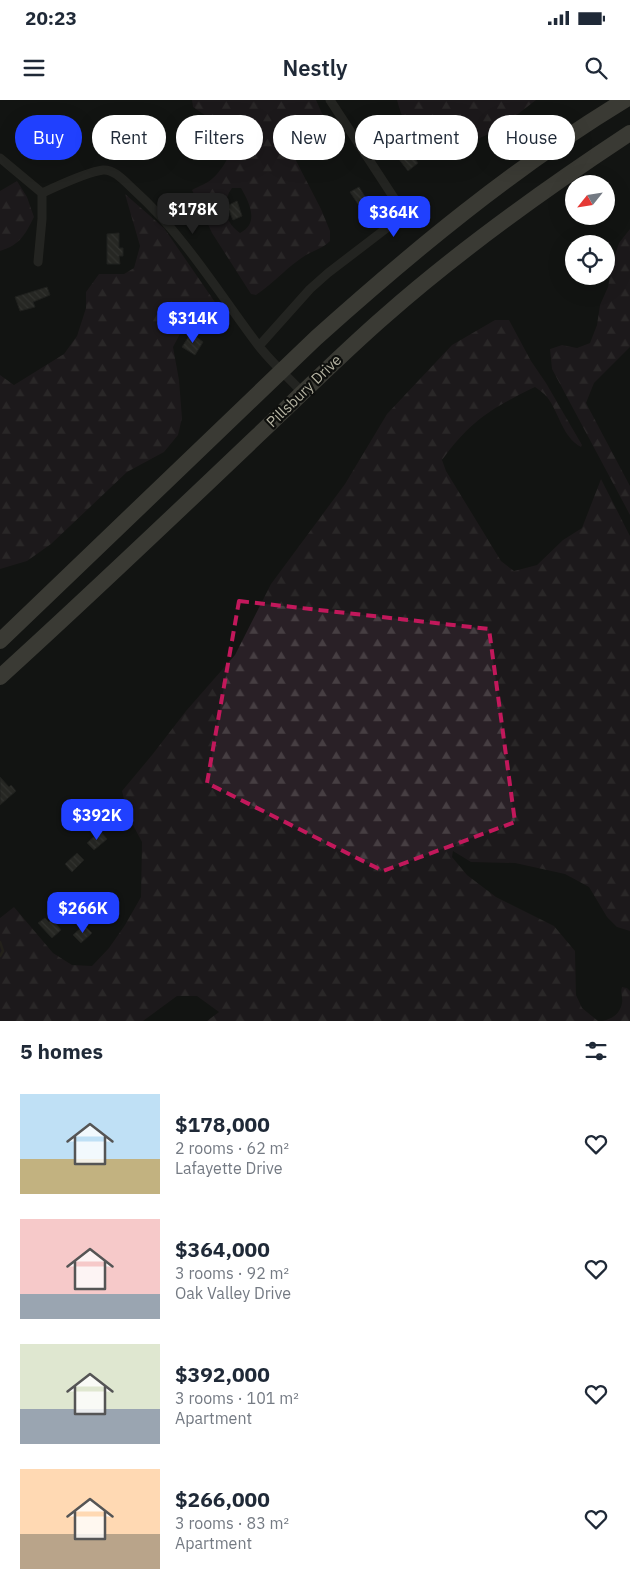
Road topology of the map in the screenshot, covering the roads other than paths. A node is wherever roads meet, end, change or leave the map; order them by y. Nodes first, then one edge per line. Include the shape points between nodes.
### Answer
1 (330, 100) edge
2 (625, 100) edge
3 (630, 132) edge
4 (0, 158) edge
5 (42, 193) junction
6 (38, 262) dead end
7 (259, 346) junction
8 (282, 372) junction
9 (303, 392) junction
10 (0, 641) edge
11 (0, 677) edge

1 - 7 street via 394,198 400,214 392,224 310,289
2 - 8 highway, Pillsbury Drive via 465,211 370,290
3 - 9 highway, Pillsbury Drive via 441,269
4 - 5 street
5 - 6 street
5 - 7 street via 104,170 119,176 177,233
7 - 8 street
8 - 9 street
8 - 10 highway, Pillsbury Drive
9 - 11 highway, Pillsbury Drive via 75,610

